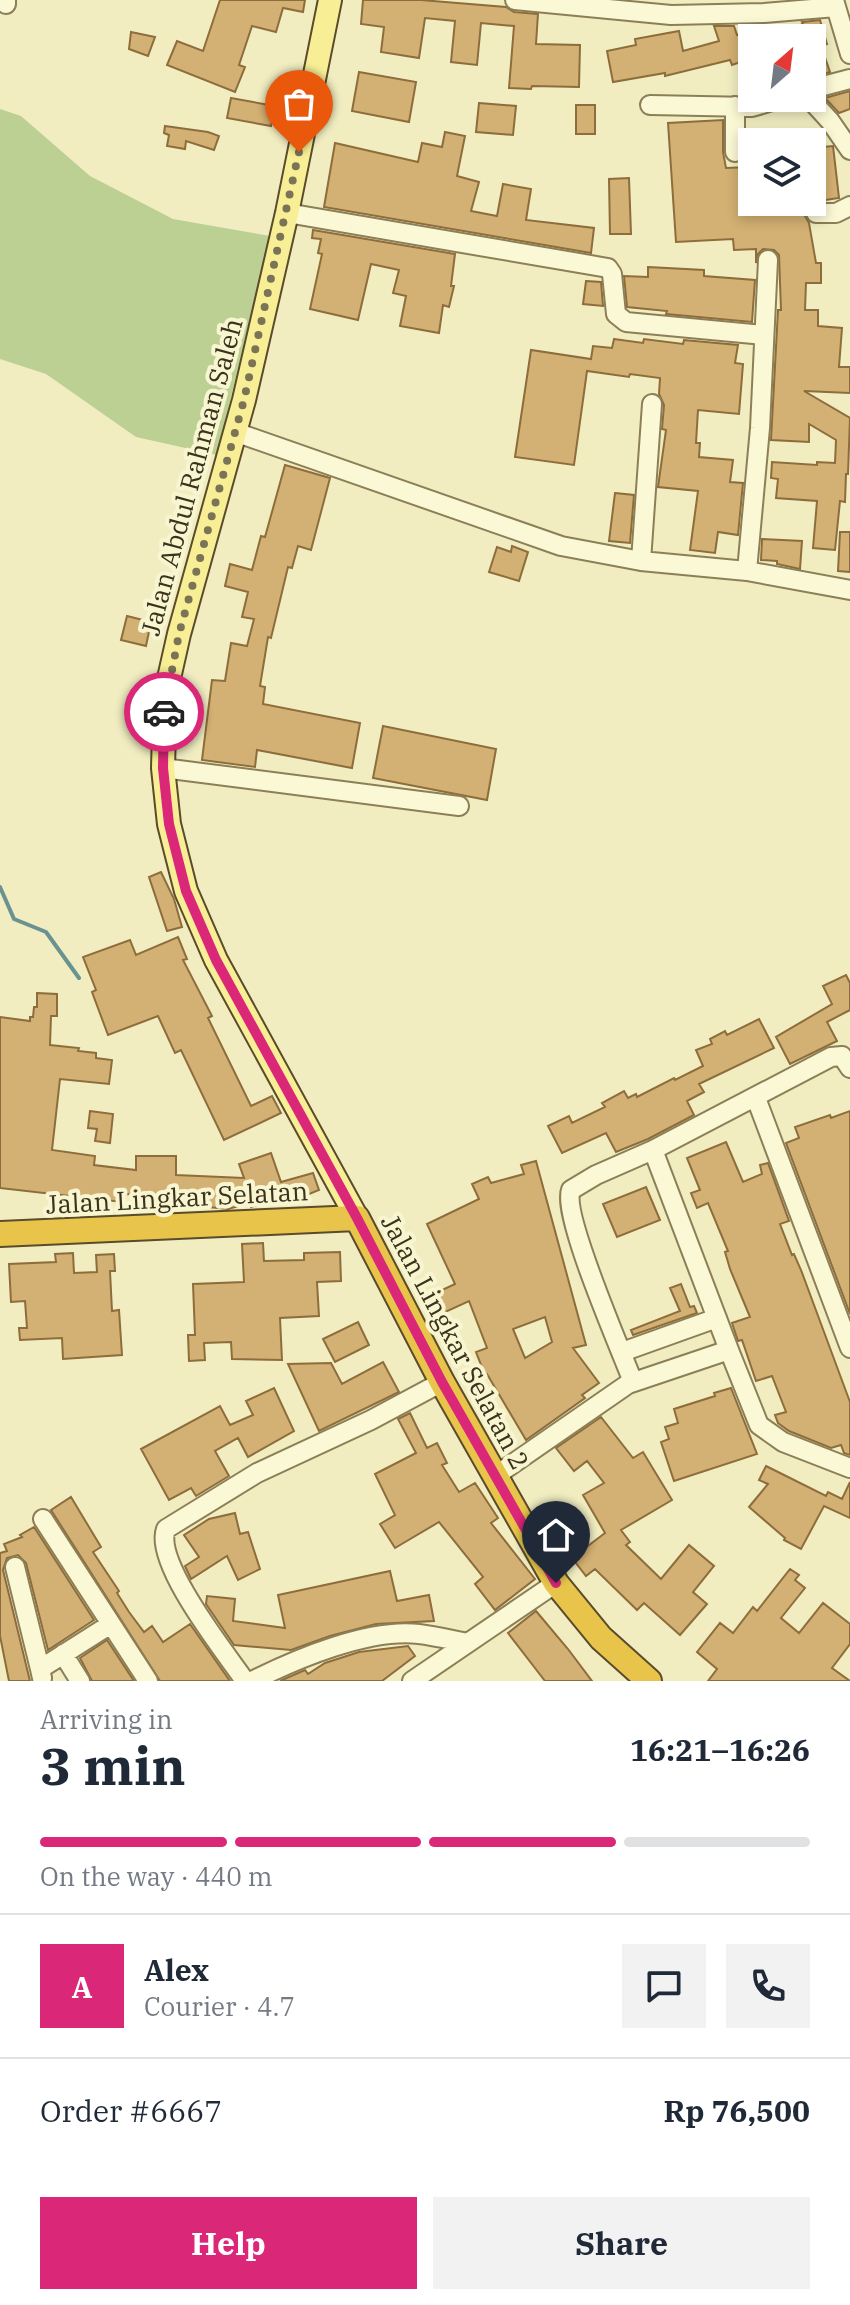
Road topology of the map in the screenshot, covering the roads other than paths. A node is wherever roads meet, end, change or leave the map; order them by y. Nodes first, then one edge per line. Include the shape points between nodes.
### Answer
1 (330, 0) edge
2 (515, 0) edge
3 (835, 4) edge
4 (850, 54) edge
5 (850, 79) edge
6 (826, 85) edge
7 (650, 105) dead end
8 (735, 106) junction
9 (738, 106) edge
10 (822, 112) edge
11 (850, 150) edge
12 (735, 152) dead end
13 (850, 206) edge
14 (287, 213) junction
15 (826, 213) edge
16 (768, 260) dead end
17 (764, 335) junction
18 (652, 404) dead end
19 (235, 432) junction
20 (641, 561) junction
21 (747, 571) junction
22 (850, 590) edge
23 (163, 768) junction
24 (459, 806) dead end
25 (850, 1068) edge
26 (756, 1098) junction
27 (653, 1150) junction
28 (357, 1218) junction
29 (0, 1234) edge
30 (717, 1318) junction
31 (850, 1348) edge
32 (729, 1350) junction
33 (622, 1352) junction
34 (442, 1382) junction
35 (633, 1382) junction
36 (850, 1468) edge
37 (495, 1476) junction
38 (43, 1519) dead end
39 (15, 1567) dead end
40 (556, 1583) junction
41 (111, 1624) junction
42 (468, 1643) junction
43 (63, 1654) junction
44 (42, 1675) edge
45 (80, 1681) edge
46 (148, 1681) edge
47 (245, 1681) edge
48 (252, 1681) edge
49 (412, 1681) edge
50 (649, 1681) edge

1 - 14 main road, Jalan Abdul Rahman Saleh
2 - 3 street via 671,15 764,13
3 - 4 street
5 - 6 street
7 - 8 street
8 - 9 street
8 - 12 street
10 - 11 street
13 - 15 street
14 - 17 street via 608,268 616,314 626,322
14 - 19 main road, Jalan Abdul Rahman Saleh
16 - 17 street
17 - 21 street
18 - 20 street
19 - 20 street via 561,546
19 - 23 main road, Jalan Abdul Rahman Saleh via 165,696
20 - 21 street
21 - 22 street
23 - 24 street
23 - 28 main road, Jalan Abdul Rahman Saleh via 169,824 186,891 216,960
25 - 26 street via 837,1055
26 - 27 street
26 - 31 street
27 - 30 street
27 - 33 street via 596,1175 569,1194 582,1248
28 - 29 highway, Jalan Lingkar Selatan
28 - 34 highway, Jalan Lingkar Selatan 2
30 - 32 street
30 - 33 street
32 - 35 street
32 - 36 street via 759,1425 783,1442
33 - 35 street
34 - 37 highway, Jalan Lingkar Selatan 2
34 - 47 street via 257,1473 166,1529 164,1547 181,1587
35 - 37 street
37 - 40 highway, Jalan Lingkar Selatan 2
38 - 41 street
39 - 44 street
40 - 42 street
40 - 50 highway, Jalan Lingkar Selatan 2 via 601,1638
41 - 43 street
41 - 46 street
42 - 48 street via 417,1633 389,1635 296,1659
42 - 49 street
43 - 44 street
43 - 45 street

